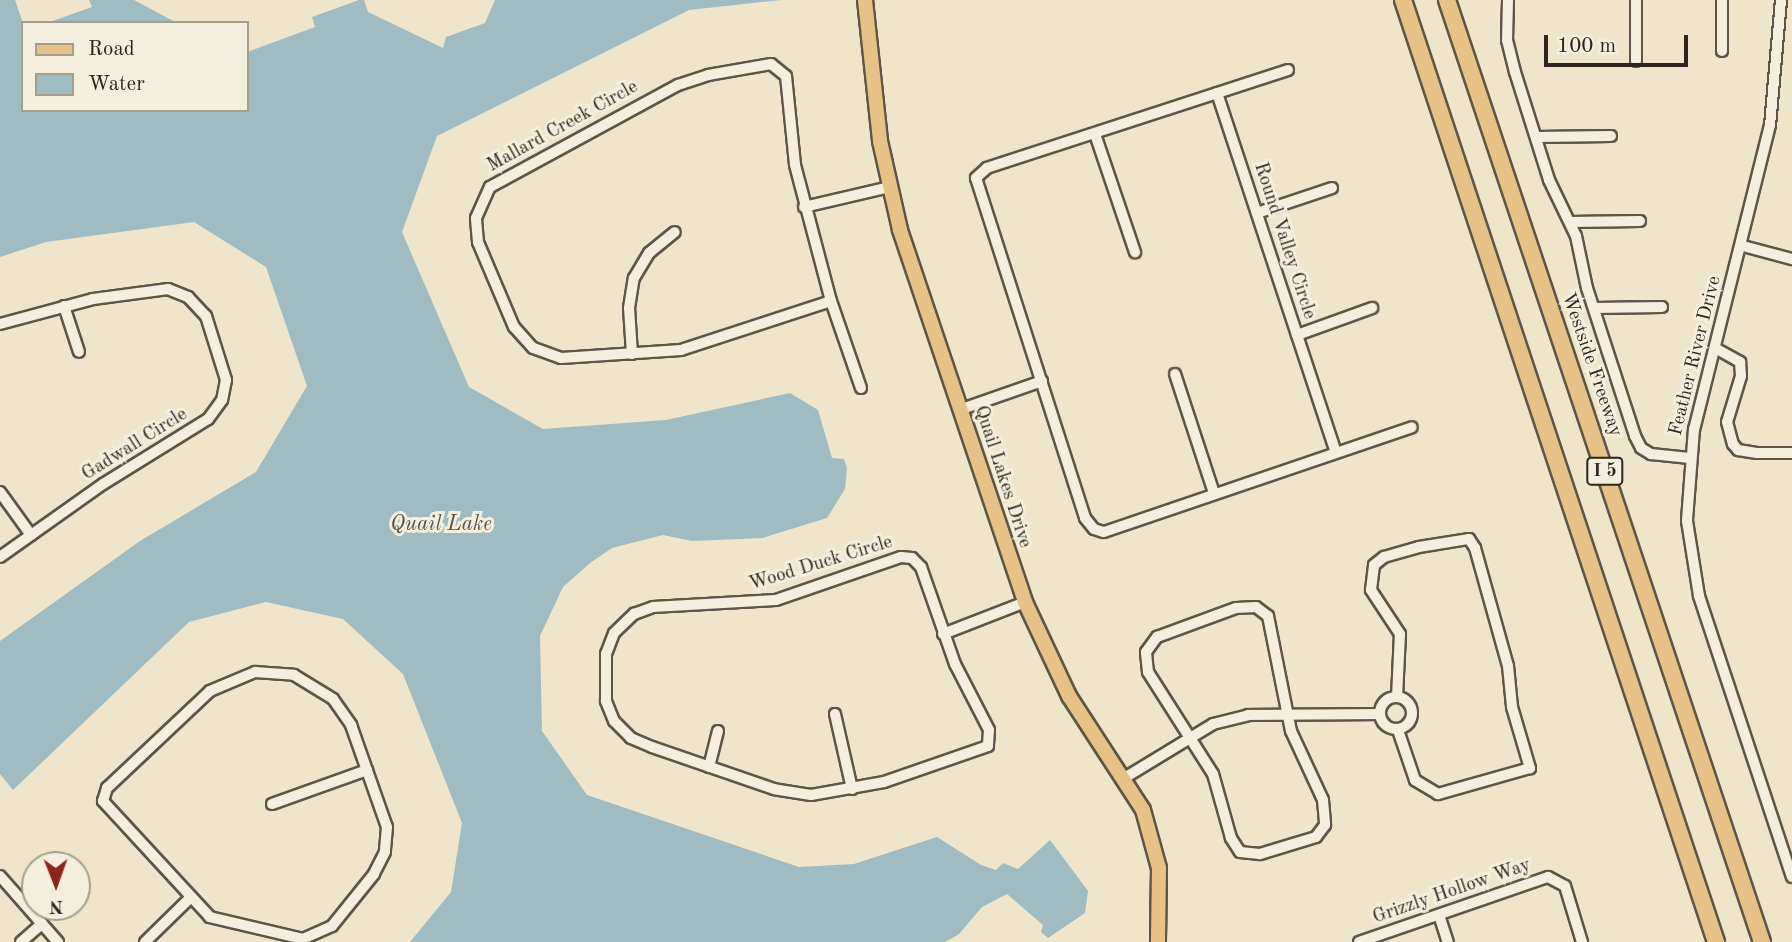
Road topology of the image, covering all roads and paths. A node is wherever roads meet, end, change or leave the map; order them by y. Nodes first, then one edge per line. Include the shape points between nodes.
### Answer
1 (865, 0) edge
2 (1403, 0) edge
3 (1447, 0) edge
4 (1508, 0) edge
5 (1636, 0) edge
6 (1722, 0) edge
7 (1781, 0) edge
8 (1722, 51) dead end
9 (1636, 61) dead end
10 (1288, 69) dead end
11 (1217, 93) junction
12 (1095, 134) junction
13 (1611, 136) dead end
14 (1537, 137) junction
15 (890, 187) junction
16 (1332, 188) dead end
17 (804, 207) junction
18 (1257, 213) junction
19 (1640, 221) dead end
20 (1570, 222) junction
21 (676, 232) dead end
22 (1743, 246) junction
23 (1135, 252) dead end
24 (1792, 259) edge
25 (831, 302) junction
26 (64, 306) junction
27 (1372, 307) dead end
28 (1662, 307) dead end
29 (1594, 308) junction
30 (0, 324) edge
31 (1297, 335) junction
32 (1715, 348) junction
33 (79, 352) dead end
34 (632, 354) junction
35 (1175, 374) dead end
36 (1042, 381) junction
37 (860, 388) dead end
38 (959, 410) junction
39 (1412, 427) dead end
40 (1336, 452) junction
41 (1792, 453) edge
42 (1690, 458) junction
43 (0, 492) edge
44 (1214, 493) junction
45 (31, 535) junction
46 (0, 557) edge
47 (1025, 602) junction
48 (943, 634) junction
49 (1397, 697) junction
50 (835, 714) dead end
51 (1380, 714) junction
52 (1288, 718) junction
53 (1398, 730) junction
54 (718, 731) dead end
55 (1190, 736) junction
56 (709, 767) junction
57 (367, 770) junction
58 (1126, 777) junction
59 (852, 789) junction
60 (272, 804) dead end
61 (0, 876) edge
62 (1792, 877) edge
63 (190, 899) junction
64 (1439, 915) junction
65 (42, 923) junction
66 (292, 940) edge
67 (21, 942) edge
68 (58, 942) edge
69 (145, 942) edge
70 (1158, 942) edge
71 (1359, 942) edge
72 (1448, 942) edge
73 (1581, 942) edge
74 (1716, 942) edge
75 (1762, 942) edge

1 - 15 main road, Quail Lakes Drive via 880,141
2 - 74 highway, I 5
3 - 75 highway, Westside Freeway / I 5
4 - 14 street via 1507,40
5 - 9 street
6 - 8 street
7 - 22 street, Feather River Drive via 1770,125
10 - 11 street
11 - 12 street
11 - 18 street, Round Valley Circle
12 - 23 street
12 - 36 street via 986,168 975,182
13 - 14 street
14 - 20 street via 1549,180
15 - 17 street
15 - 38 main road, Quail Lakes Drive
16 - 18 street
17 - 25 street, Mallard Creek Circle
17 - 34 street, Mallard Creek Circle via 786,76 771,64 678,85 490,187 480,203 476,234 523,339 541,353 561,358
18 - 31 street, Round Valley Circle
19 - 20 street
20 - 29 street
21 - 34 street via 649,253 634,278 629,308
22 - 24 street
22 - 32 street, Feather River Drive
25 - 34 street, Mallard Creek Circle via 710,342
25 - 37 street, Mallard Creek Circle
26 - 30 street, Gadwall Circle
26 - 33 street
26 - 45 street, Gadwall Circle via 159,288 188,297 211,326 225,366 225,389 208,419
27 - 31 street
28 - 29 street
29 - 42 street via 1641,448 1651,454
31 - 40 street, Round Valley Circle
32 - 41 street via 1740,362 1741,376 1727,422 1733,444 1738,450 1757,453
32 - 42 street, Feather River Drive
35 - 44 street
36 - 38 street
36 - 44 street via 1085,518 1094,529 1104,532
38 - 47 main road, Quail Lakes Drive
39 - 40 street
40 - 44 street
42 - 62 street, Feather River Drive via 1688,521 1699,596
43 - 45 street
45 - 46 street, Gadwall Circle
47 - 48 street
47 - 58 main road, Quail Lakes Drive via 1069,696
48 - 56 street, Wood Duck Circle via 921,567 905,556 776,600 653,607 634,614 619,626 608,645 608,709 631,738
48 - 59 street, Wood Duck Circle via 989,730 990,744
49 - 51 street via 1383,704
49 - 53 street via 1410,705 1412,715
49 - 53 street via 1399,634 1371,590 1374,565 1384,557 1419,547 1469,540 1508,666 1512,707 1530,768 1438,794 1415,780
50 - 59 street
51 - 52 street
51 - 53 street via 1388,728
52 - 55 street via 1248,715 1213,723
52 - 55 street via 1323,800 1325,824 1316,837 1260,854 1240,852 1231,838 1213,774
52 - 55 street via 1268,616 1256,607 1236,608 1157,637 1146,652 1148,672
54 - 56 street
55 - 58 street
56 - 59 street, Wood Duck Circle via 796,794 825,795
57 - 60 street
57 - 63 street via 341,708 304,679 255,672 210,691 107,788 103,801
57 - 66 street via 387,827 382,861 332,926 317,935
58 - 70 main road, Quail Lakes Drive via 1143,810 1158,868
61 - 65 street
63 - 66 street via 220,923
63 - 69 street
64 - 71 street, Grizzly Hollow Way
64 - 72 street
64 - 73 street, Grizzly Hollow Way via 1548,877 1565,886
65 - 67 street
65 - 68 street

